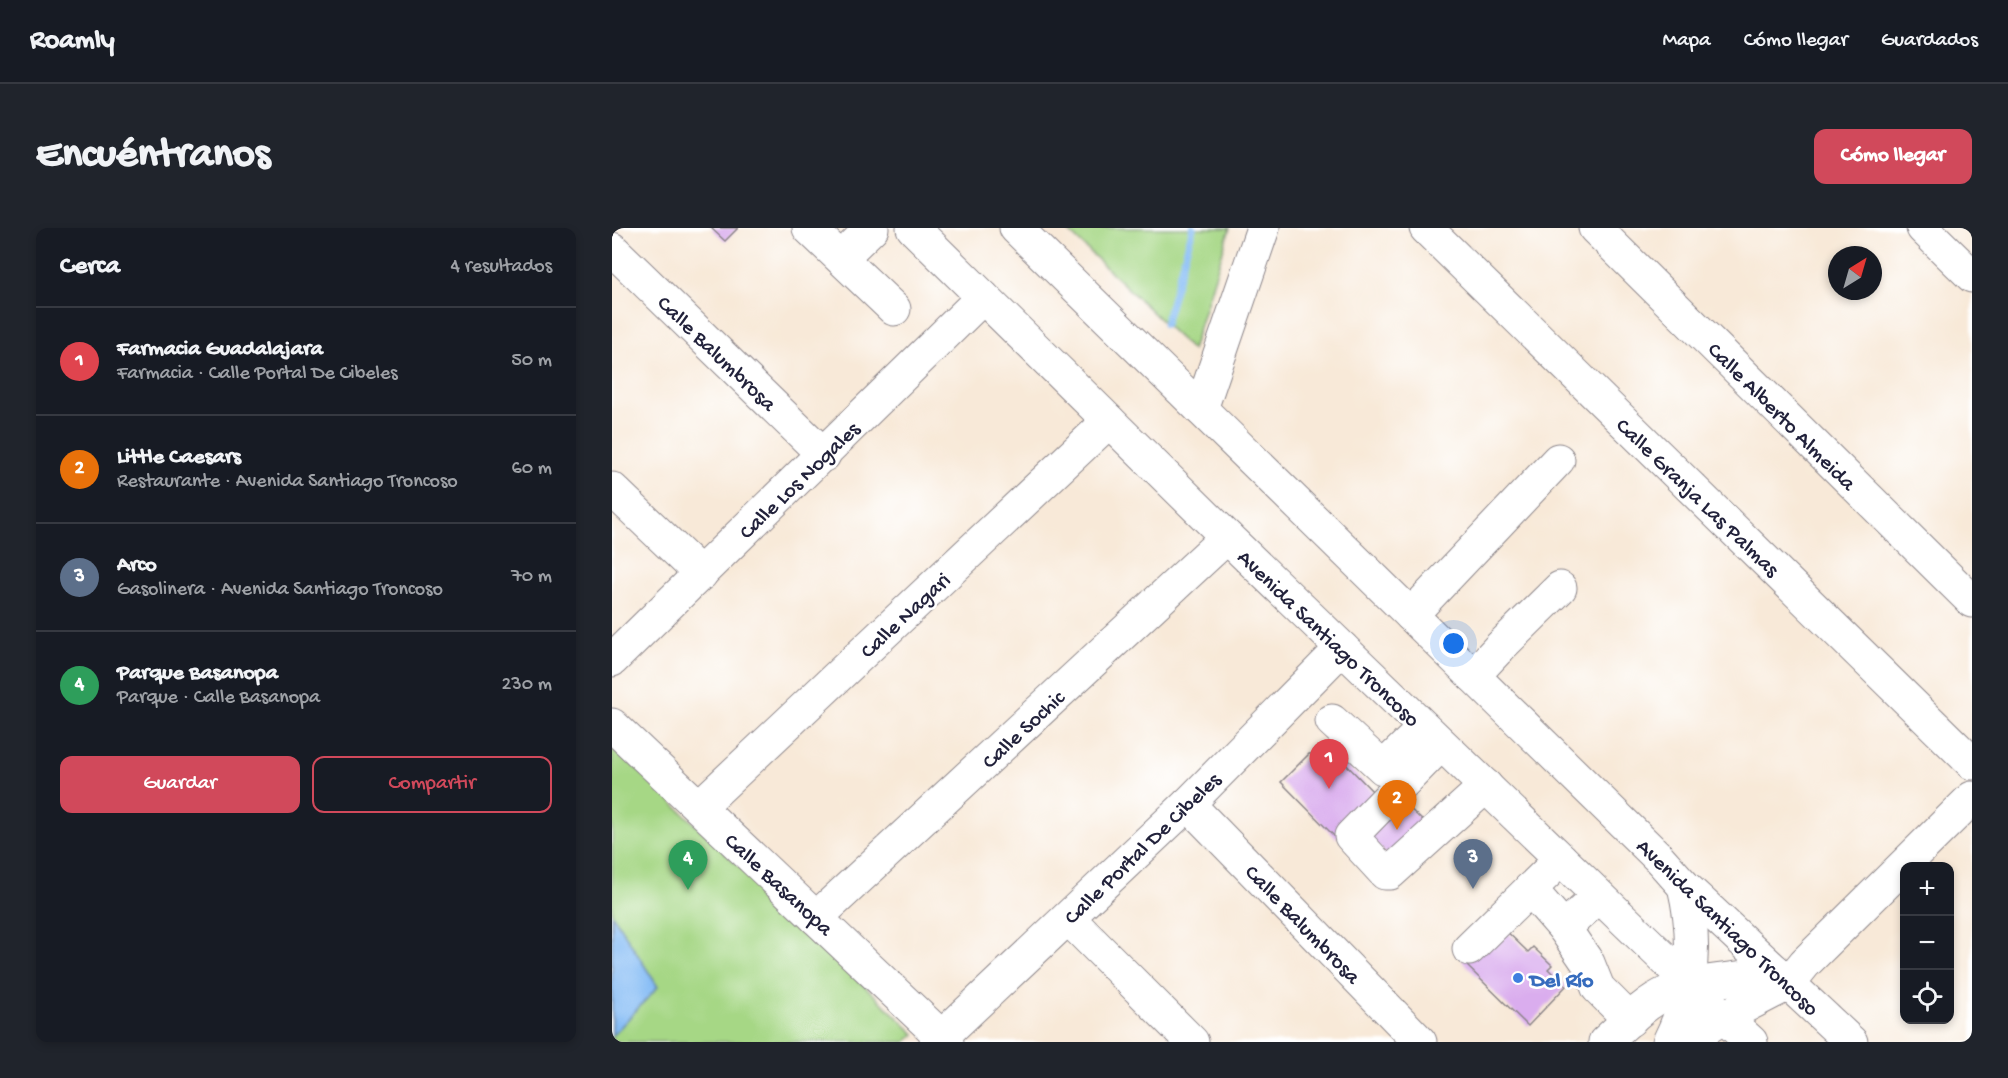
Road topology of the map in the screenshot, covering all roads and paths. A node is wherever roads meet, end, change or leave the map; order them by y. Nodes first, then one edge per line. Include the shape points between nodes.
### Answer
1 (809, 228) edge
2 (872, 228) edge
3 (913, 228) edge
4 (1018, 228) edge
5 (1263, 228) edge
6 (1426, 228) edge
7 (1594, 228) edge
8 (1923, 228) edge
9 (612, 249) edge
10 (841, 258) junction
11 (1972, 276) edge
12 (983, 297) junction
13 (894, 309) dead end
14 (1201, 409) junction
15 (1109, 421) junction
16 (824, 454) junction
17 (1558, 460) dead end
18 (612, 489) edge
19 (1227, 537) junction
20 (701, 574) junction
21 (1560, 588) dead end
22 (1972, 601) edge
23 (1411, 615) junction
24 (1342, 648) junction
25 (612, 660) edge
26 (1473, 676) junction
27 (1332, 721) dead end
28 (612, 725) edge
29 (1432, 736) junction
30 (1972, 763) edge
31 (1486, 786) junction
32 (1972, 798) edge
33 (1188, 804) junction
34 (699, 807) junction
35 (1561, 859) junction
36 (1684, 886) junction
37 (1530, 889) junction
38 (1599, 896) junction
39 (816, 918) junction
40 (1068, 918) junction
41 (1564, 928) junction
42 (1469, 950) dead end
43 (1790, 972) junction
44 (1689, 986) junction
45 (1724, 1017) junction
46 (1630, 1020) junction
47 (941, 1040) edge
48 (1192, 1042) edge
49 (1420, 1042) edge
50 (1605, 1042) edge
51 (1669, 1042) edge
52 (1684, 1042) edge
53 (1750, 1042) edge
54 (1851, 1042) edge

1 - 10 street
2 - 10 street
3 - 12 street, Avenida Santiago Troncoso
4 - 14 street, Avenida Santiago Troncoso
5 - 14 street
6 - 30 street, Calle Granja Las Palmas
7 - 22 street, Calle Alberto Almeida
8 - 11 street
9 - 16 street, Calle Balumbrosa
10 - 13 street
12 - 15 street, Avenida Santiago Troncoso
12 - 16 street, Calle Los Nogales
14 - 23 street, Avenida Santiago Troncoso
15 - 19 street, Avenida Santiago Troncoso
15 - 34 street, Calle Nagari
16 - 20 street, Calle Los Nogales
17 - 23 street
18 - 20 street
19 - 24 street, Avenida Santiago Troncoso
19 - 39 street, Calle Sochic
20 - 25 street, Calle Los Nogales
21 - 26 street
23 - 26 street, Avenida Santiago Troncoso
24 - 29 street, Avenida Santiago Troncoso
24 - 33 street, Calle Portal De Cibeles
26 - 36 street, Avenida Santiago Troncoso
27 - 29 street via 1383,768
28 - 34 street, Calle Basanopa
29 - 31 street, Avenida Santiago Troncoso
29 - 31 street via 1351,836 1385,873 1390,873
31 - 35 street, Avenida Santiago Troncoso
32 - 43 street
33 - 40 street, Calle Portal De Cibeles
33 - 49 street, Calle Balumbrosa
34 - 39 street, Calle Basanopa
35 - 37 street
35 - 38 street, Avenida Santiago Troncoso
36 - 43 street, Avenida Santiago Troncoso
36 - 44 street via 1693,935
37 - 41 street
37 - 42 street
38 - 41 street
38 - 44 street, Avenida Santiago Troncoso
39 - 47 street, Calle Basanopa
40 - 47 street, Calle Portal De Cibeles
40 - 48 street
41 - 46 street via 1588,963 1598,988
43 - 44 street
43 - 45 street
43 - 54 street, Avenida Santiago Troncoso
44 - 45 street, Avenida Santiago Troncoso
44 - 46 street via 1656,999
44 - 51 street
45 - 52 street
45 - 53 street, Avenida Santiago Troncoso
46 - 50 street

